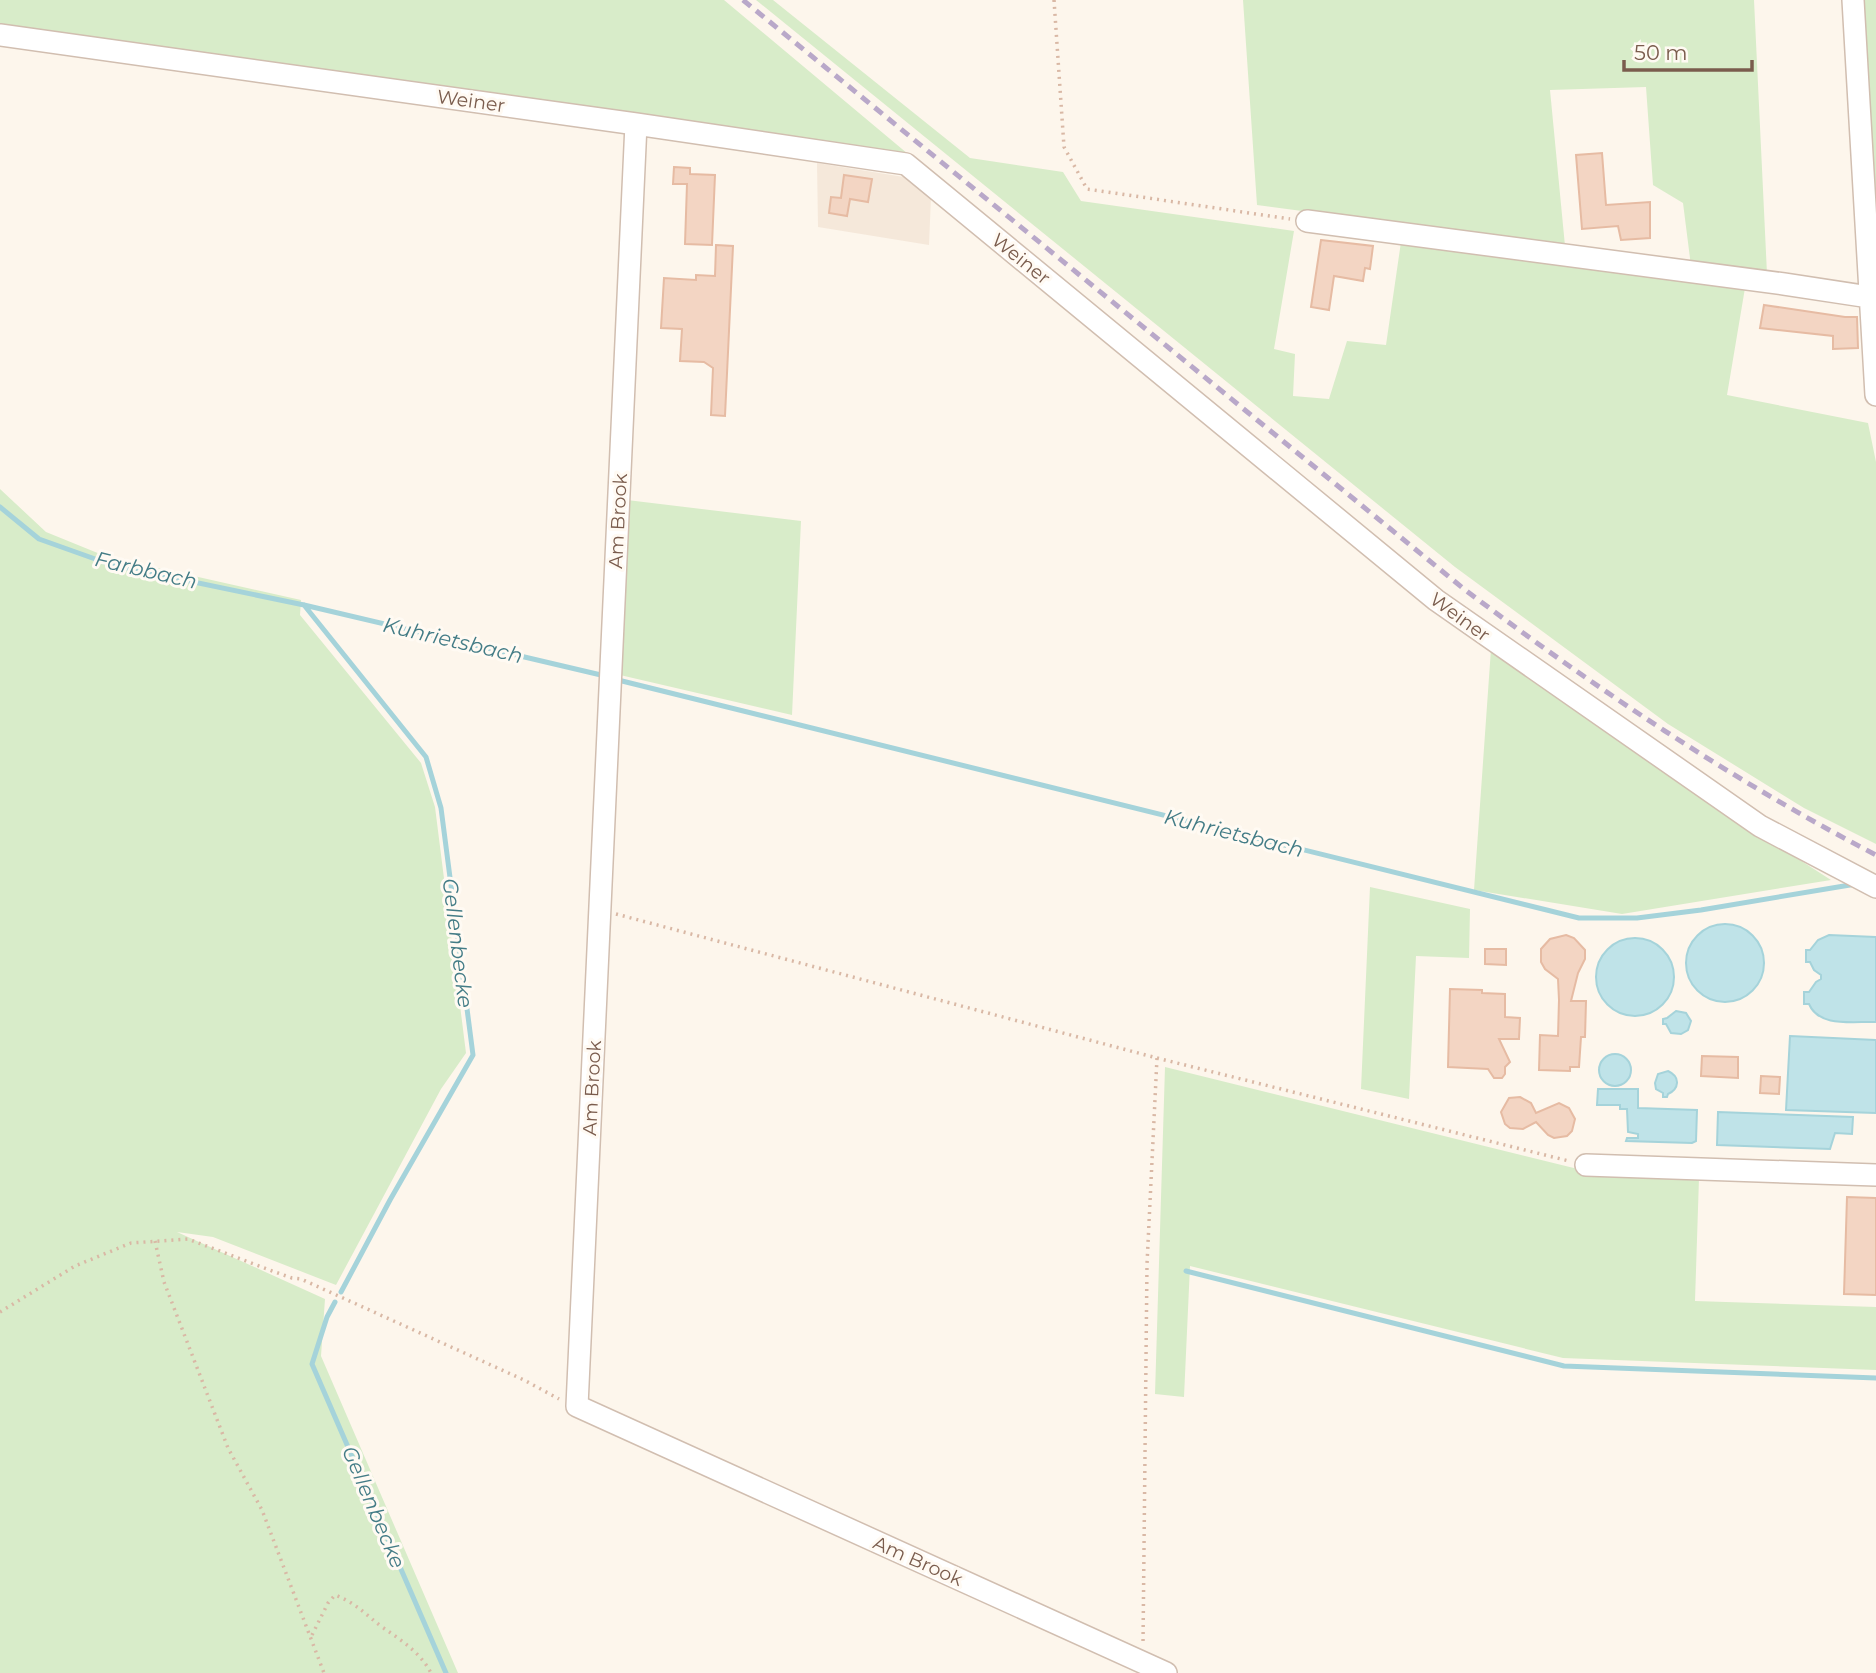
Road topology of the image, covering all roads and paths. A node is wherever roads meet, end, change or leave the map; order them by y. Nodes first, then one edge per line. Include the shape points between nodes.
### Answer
1 (1054, 0) edge
2 (1853, 0) edge
3 (0, 35) edge
4 (636, 124) junction
5 (1307, 221) joint
6 (1873, 298) edge
7 (1876, 395) edge
8 (1876, 887) edge
9 (600, 909) junction
10 (1157, 1058) junction
11 (1586, 1165) joint
12 (1876, 1175) edge
13 (155, 1241) junction
14 (0, 1312) edge
15 (577, 1406) junction
16 (311, 1638) junction
17 (1143, 1662) junction
18 (324, 1673) edge
19 (431, 1673) edge
20 (1166, 1673) edge

1 - 5 path via 1064,147 1087,189
2 - 6 street
3 - 4 street, Weiner
4 - 8 street, Weiner via 906,164 1436,600 1760,826
4 - 9 street, Am Brook
5 - 6 street
6 - 7 street
9 - 10 path
9 - 15 street, Am Brook
10 - 11 path
10 - 17 path via 1147,1264
11 - 12 street
13 - 14 path via 131,1243 75,1266
13 - 15 path via 188,1239 302,1279
13 - 16 path via 168,1293 228,1448 262,1510
15 - 17 street, Am Brook
16 - 18 path
16 - 19 path via 335,1595 353,1602 408,1643
17 - 20 street, Am Brook

